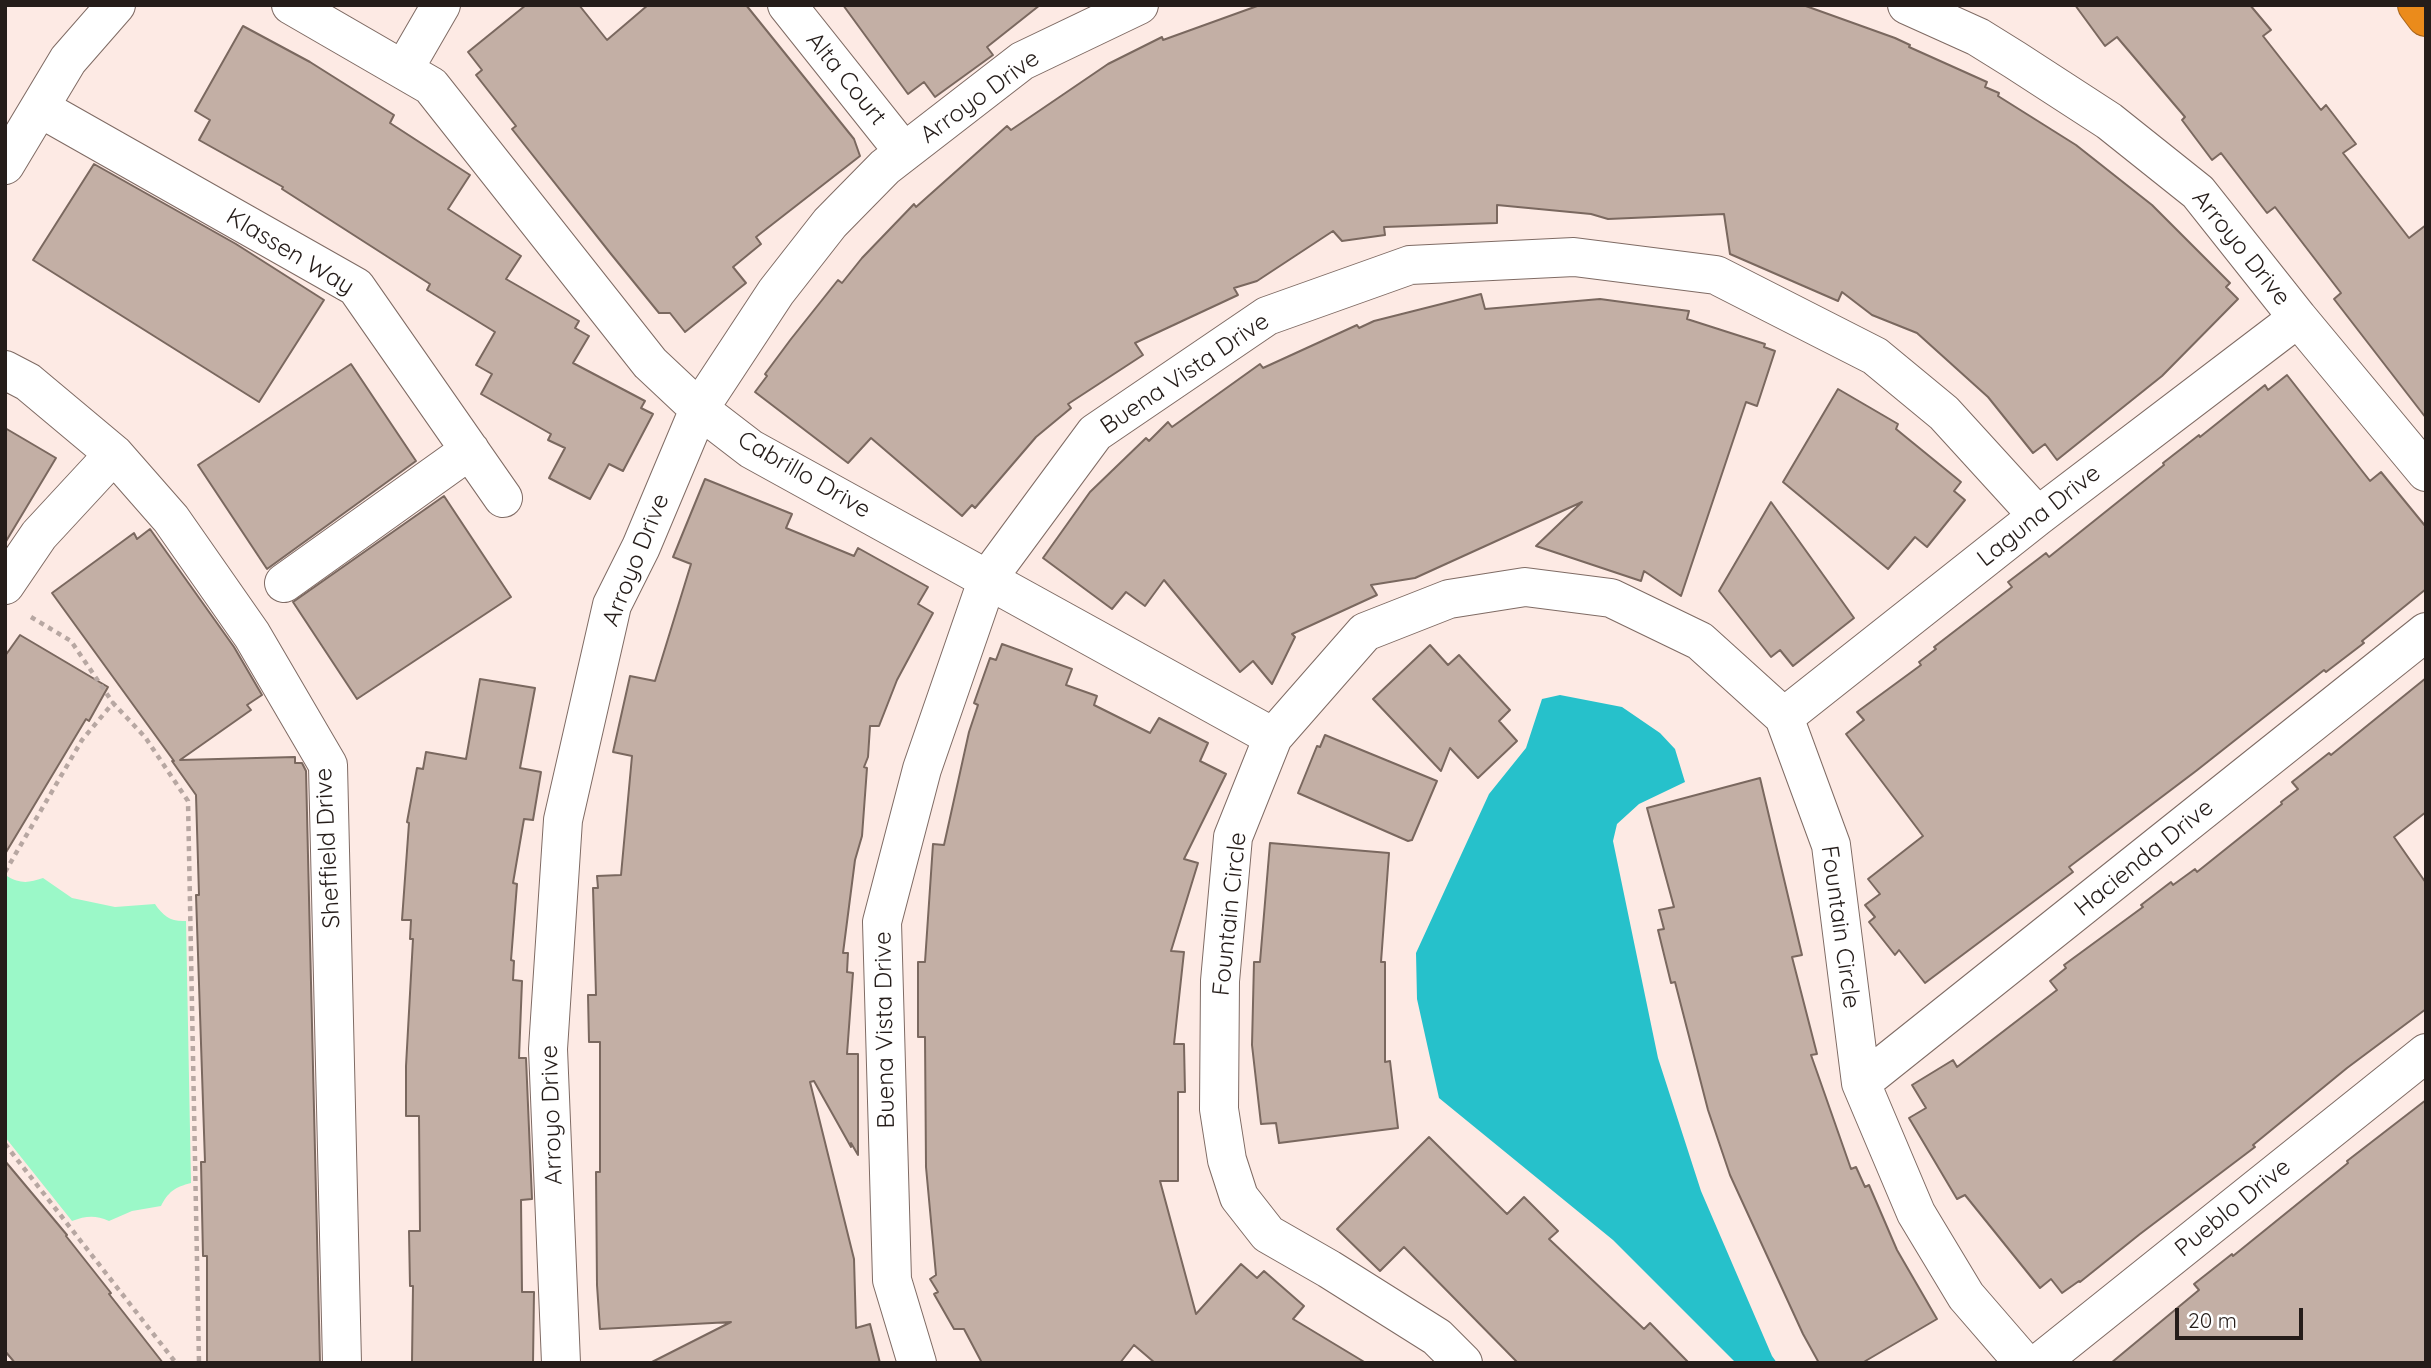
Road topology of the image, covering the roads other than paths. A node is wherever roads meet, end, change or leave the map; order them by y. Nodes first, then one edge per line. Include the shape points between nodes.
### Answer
1 (116, 5) edge
2 (291, 5) edge
3 (441, 5) edge
4 (787, 5) edge
5 (1139, 5) edge
6 (1907, 5) edge
7 (2417, 5) edge
8 (2426, 17) edge
9 (1974, 21) edge
10 (404, 69) junction
11 (40, 108) junction
12 (904, 152) junction
13 (5, 165) edge
14 (2298, 318) junction
15 (5, 370) edge
16 (699, 409) junction
17 (470, 450) junction
18 (114, 454) junction
19 (2426, 472) edge
20 (503, 498) dead end
21 (2038, 516) junction
22 (988, 578) junction
23 (284, 583) dead end
24 (16, 600) edge
25 (2426, 632) edge
26 (1784, 717) junction
27 (1273, 737) junction
28 (2426, 1053) edge
29 (1861, 1083) junction
30 (342, 1363) edge
31 (561, 1363) edge
32 (917, 1363) edge
33 (1463, 1363) edge
34 (2024, 1363) edge
35 (2039, 1363) edge

1 - 11 street via 68,60
2 - 10 street, Cabrillo Drive
3 - 10 street
4 - 12 street, Alta Court
5 - 12 street, Arroyo Drive via 1022,61
6 - 9 street, Arroyo Drive
7 - 8 highway
9 - 14 street, Arroyo Drive via 2198,192
10 - 16 street, Cabrillo Drive via 431,86 650,363
11 - 13 street
11 - 17 street, Klassen Way via 356,287
12 - 16 street, Arroyo Drive via 822,233 776,292
14 - 19 street, Arroyo Drive
14 - 21 street, Laguna Drive
15 - 18 street, Sheffield Drive via 28,382
16 - 22 street, Cabrillo Drive via 751,449
16 - 31 street, Arroyo Drive via 612,605 563,820 548,1049
17 - 20 street, Klassen Way
17 - 23 street
18 - 24 street via 39,534
18 - 30 street, Sheffield Drive via 171,519 251,635 328,765
21 - 22 street, Buena Vista Drive via 1944,413 1875,356 1716,275 1574,257 1410,265 1267,316 1095,433
21 - 26 street, Laguna Drive
22 - 27 street, Cabrillo Drive
22 - 32 street, Buena Vista Drive via 922,769 882,922 892,1280
25 - 29 street, Hacienda Drive
26 - 27 street, Fountain Circle via 1700,641 1611,598 1525,587 1449,599 1365,632
26 - 29 street, Fountain Circle via 1831,845
27 - 33 street, Fountain Circle via 1233,837 1220,981 1219,1109 1227,1160 1240,1197 1268,1234 1437,1337
28 - 35 street, Pueblo Drive
29 - 34 street, Fountain Circle via 1916,1213 1966,1296

